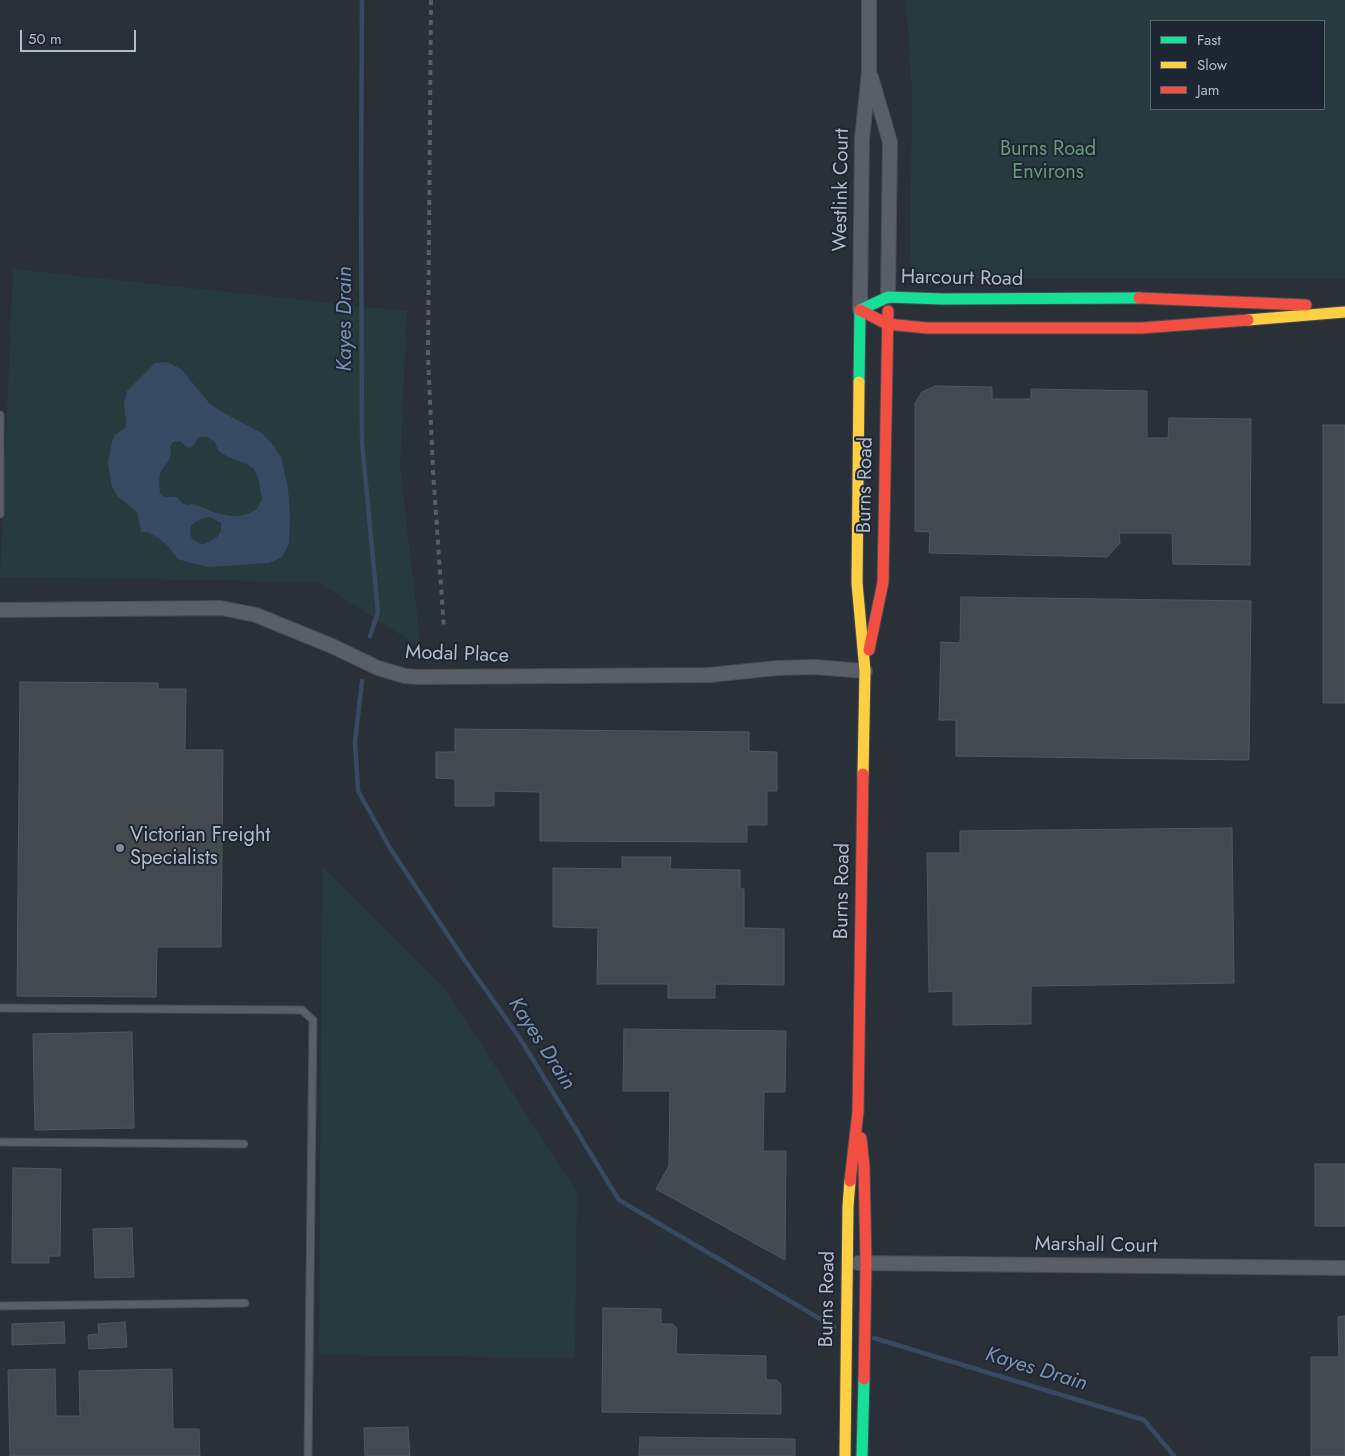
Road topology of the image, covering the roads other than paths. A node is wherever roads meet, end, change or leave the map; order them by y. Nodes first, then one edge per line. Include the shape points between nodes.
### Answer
1 (869, 0) edge
2 (869, 72) junction
3 (888, 297) junction
4 (1345, 307) edge
5 (860, 310) junction
6 (1345, 312) edge
7 (887, 324) junction
8 (0, 415) edge
9 (0, 514) edge
10 (0, 610) edge
11 (865, 671) junction
12 (0, 1008) edge
13 (858, 1112) junction
14 (0, 1142) edge
15 (244, 1144) dead end
16 (847, 1263) junction
17 (866, 1264) junction
18 (1345, 1268) edge
19 (245, 1303) dead end
20 (0, 1306) edge
21 (308, 1456) edge
22 (845, 1456) edge
23 (862, 1456) edge

1 - 2 street, Westlink Court
2 - 3 street, Westlink Court via 890,142
2 - 5 street, Westlink Court via 862,139
3 - 4 street, Harcourt Road via 1137,298
3 - 5 street, Harcourt Road
3 - 7 street, Burns Road
5 - 7 street
5 - 11 street, Burns Road via 857,583
6 - 7 street via 1141,328 926,328
7 - 11 street, Burns Road via 883,582
8 - 9 lane
10 - 11 street, Modal Place via 221,608 256,615 378,668 412,676 700,675 814,667
11 - 13 street, Burns Road
12 - 21 lane via 302,1010 313,1020
13 - 16 street, Burns Road via 851,1163
13 - 17 street, Burns Road via 864,1166
14 - 15 lane
16 - 17 street, Marshall Court
16 - 22 street, Burns Road
17 - 18 street, Marshall Court
17 - 23 street, Burns Road
19 - 20 lane

